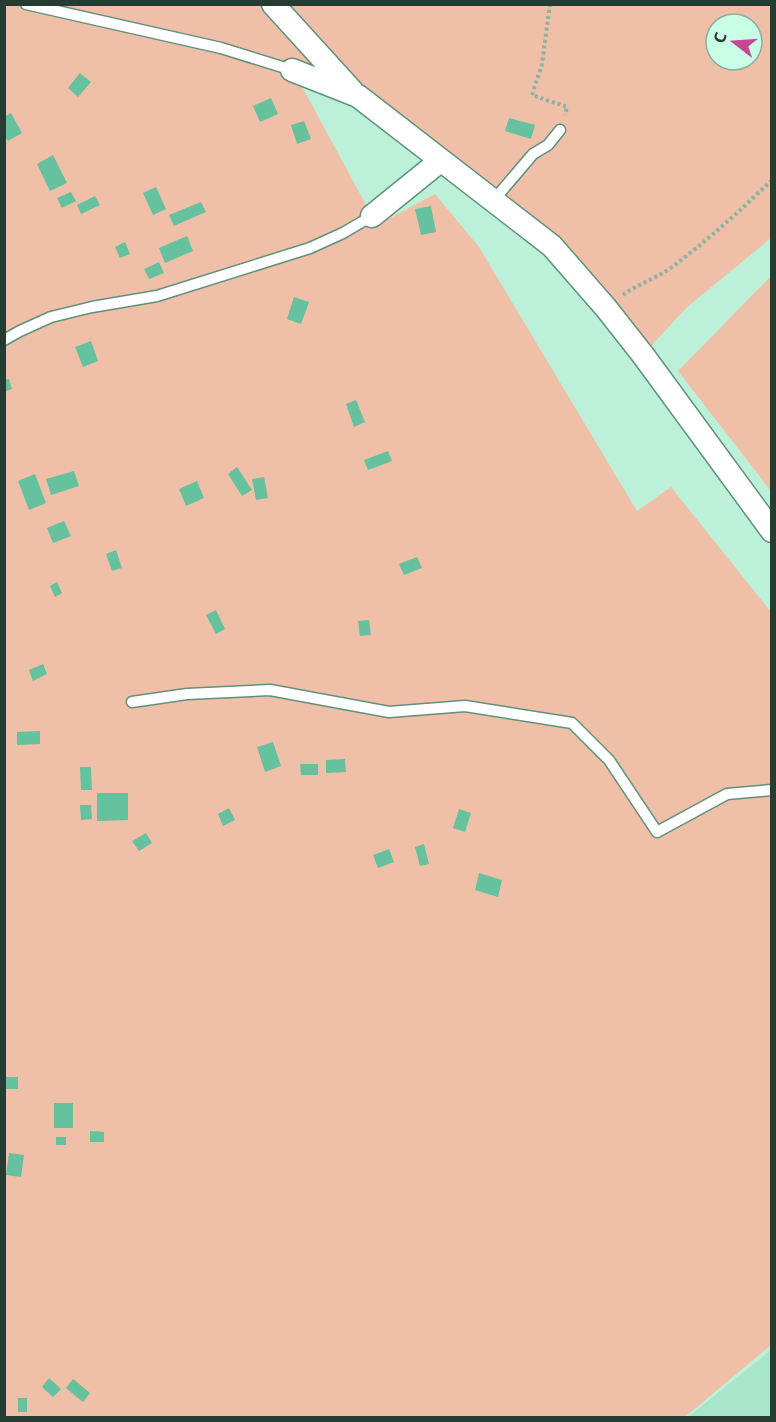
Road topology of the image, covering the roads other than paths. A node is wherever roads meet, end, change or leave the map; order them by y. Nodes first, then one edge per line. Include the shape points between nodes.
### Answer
1 (26, 4) edge
2 (273, 4) edge
3 (292, 70) joint
4 (358, 96) junction
5 (560, 130) road end
6 (440, 161) junction
7 (493, 201) junction
8 (372, 216) joint
9 (4, 340) edge
10 (771, 531) edge
11 (132, 702) dead end
12 (771, 789) edge

1 - 3 lane via 221,48
2 - 4 street
3 - 4 street
4 - 6 street
5 - 7 lane via 548,146 533,154
6 - 7 street
6 - 8 street
7 - 10 street via 552,246 606,308
8 - 9 lane via 299,252 157,296 51,317
11 - 12 lane via 187,694 270,690 389,712 465,706 572,723 609,760 657,832 727,794

